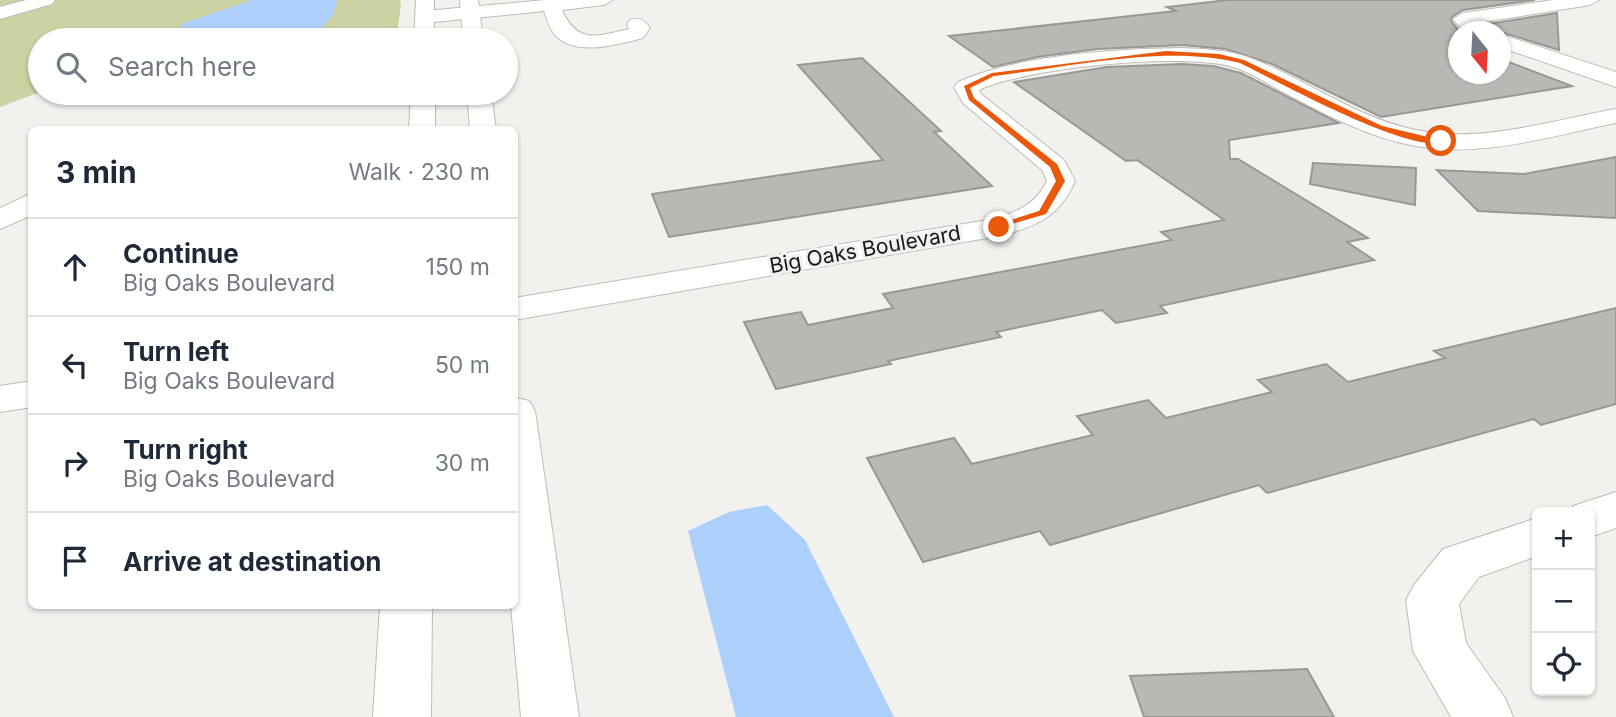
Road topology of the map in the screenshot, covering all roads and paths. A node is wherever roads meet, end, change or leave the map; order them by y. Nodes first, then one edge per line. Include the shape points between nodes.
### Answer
1 (46, 0) edge
2 (604, 0) edge
3 (1590, 0) edge
4 (551, 5) junction
5 (470, 6) edge
6 (425, 8) edge
7 (0, 13) edge
8 (633, 18) dead end
9 (1465, 21) edge
10 (424, 28) edge
11 (472, 28) edge
12 (1511, 44) edge
13 (1616, 80) edge
14 (423, 105) edge
15 (480, 105) edge
16 (1616, 116) edge
17 (422, 126) edge
18 (483, 126) edge
19 (28, 204) edge
20 (0, 220) edge
21 (518, 308) edge
22 (28, 395) edge
23 (0, 399) edge
24 (518, 445) edge
25 (1616, 510) edge
26 (1595, 517) edge
27 (1532, 539) edge
28 (406, 609) edge
29 (401, 717) edge
30 (550, 717) edge
31 (1484, 717) edge

1 - 7 street
2 - 4 street
3 - 9 street
4 - 5 street
4 - 8 street via 562,31 572,39 636,34 640,28
5 - 6 street
5 - 11 street
6 - 10 street
12 - 13 street
14 - 17 street
15 - 18 street
16 - 21 street, Big Oaks Boulevard via 1470,141 1441,141 1380,128 1219,55 1166,53 992,75 967,87 971,99 1054,166 1060,181 1043,212 999,227
19 - 20 street
22 - 23 street
24 - 30 street
25 - 26 street
27 - 31 street via 1461,563 1432,600 1440,651
28 - 29 street

